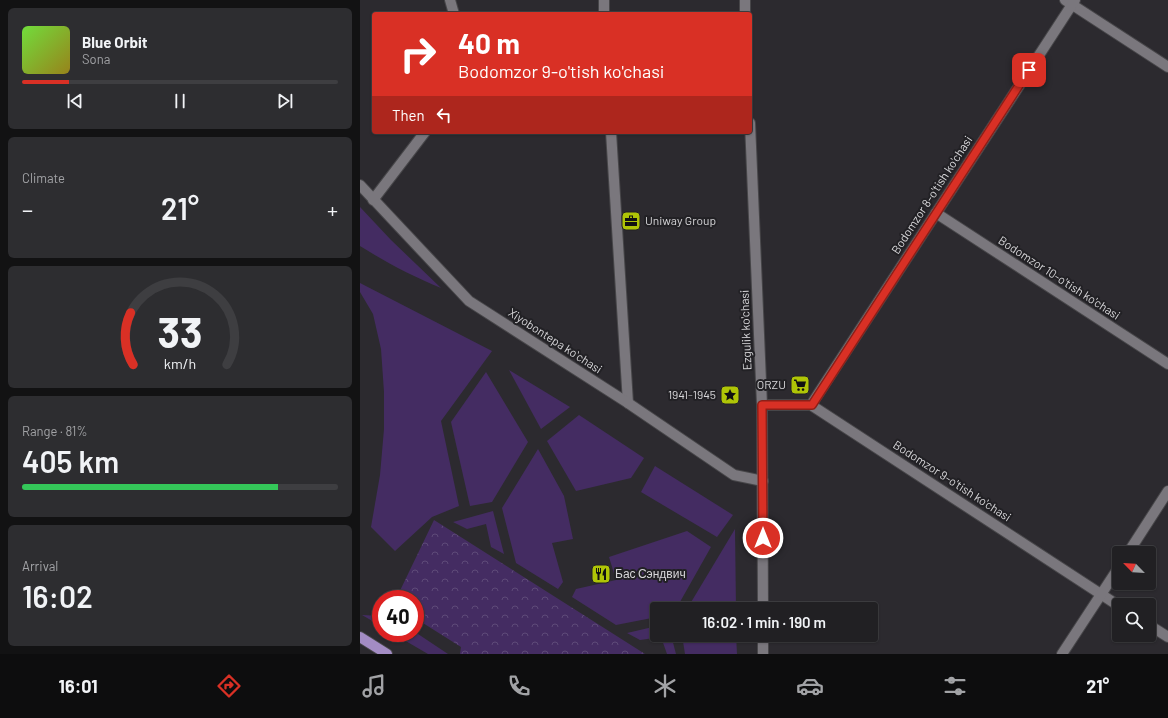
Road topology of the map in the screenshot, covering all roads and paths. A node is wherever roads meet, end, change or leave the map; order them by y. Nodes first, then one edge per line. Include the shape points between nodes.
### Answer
1 (450, 0) edge
2 (604, 0) edge
3 (745, 0) edge
4 (1070, 1) edge
5 (453, 12) edge
6 (604, 12) edge
7 (745, 12) edge
8 (1168, 67) edge
9 (423, 134) edge
10 (611, 134) edge
11 (750, 134) edge
12 (360, 185) edge
13 (373, 200) junction
14 (936, 213) junction
15 (1168, 364) edge
16 (628, 403) junction
17 (762, 405) junction
18 (812, 405) junction
19 (763, 481) junction
20 (1168, 491) edge
21 (1133, 546) edge
22 (1112, 578) edge
23 (1101, 595) junction
24 (763, 602) edge
25 (1112, 602) edge
26 (1156, 629) edge
27 (360, 637) edge
28 (1168, 637) edge
29 (763, 642) edge
30 (387, 654) edge
31 (763, 654) edge
32 (1062, 654) edge

1 - 5 street
2 - 6 street
3 - 7 street
4 - 8 street
4 - 14 street, Bodomzor 8-o'tish ko'chasi
9 - 13 street
10 - 16 street
11 - 17 street, Ezgulik ko'chasi
12 - 13 street, Xiyobontepa koʻchasi
13 - 16 street, Xiyobontepa koʻchasi via 470,301
14 - 15 street, Bodomzor 10-o'tish ko'chasi
14 - 18 street, Bodomzor 8-o'tish ko'chasi
16 - 19 street, Xiyobontepa koʻchasi via 734,475
17 - 18 street
17 - 19 street, Ezgulik ko'chasi
18 - 23 street, Bodomzor 9-o'tish ko'chasi
19 - 24 street, Ezgulik ko'chasi
20 - 21 street
22 - 23 street
23 - 25 street, Bodomzor 9-o'tish ko'chasi
23 - 32 street
26 - 28 street
27 - 30 main road
29 - 31 street

